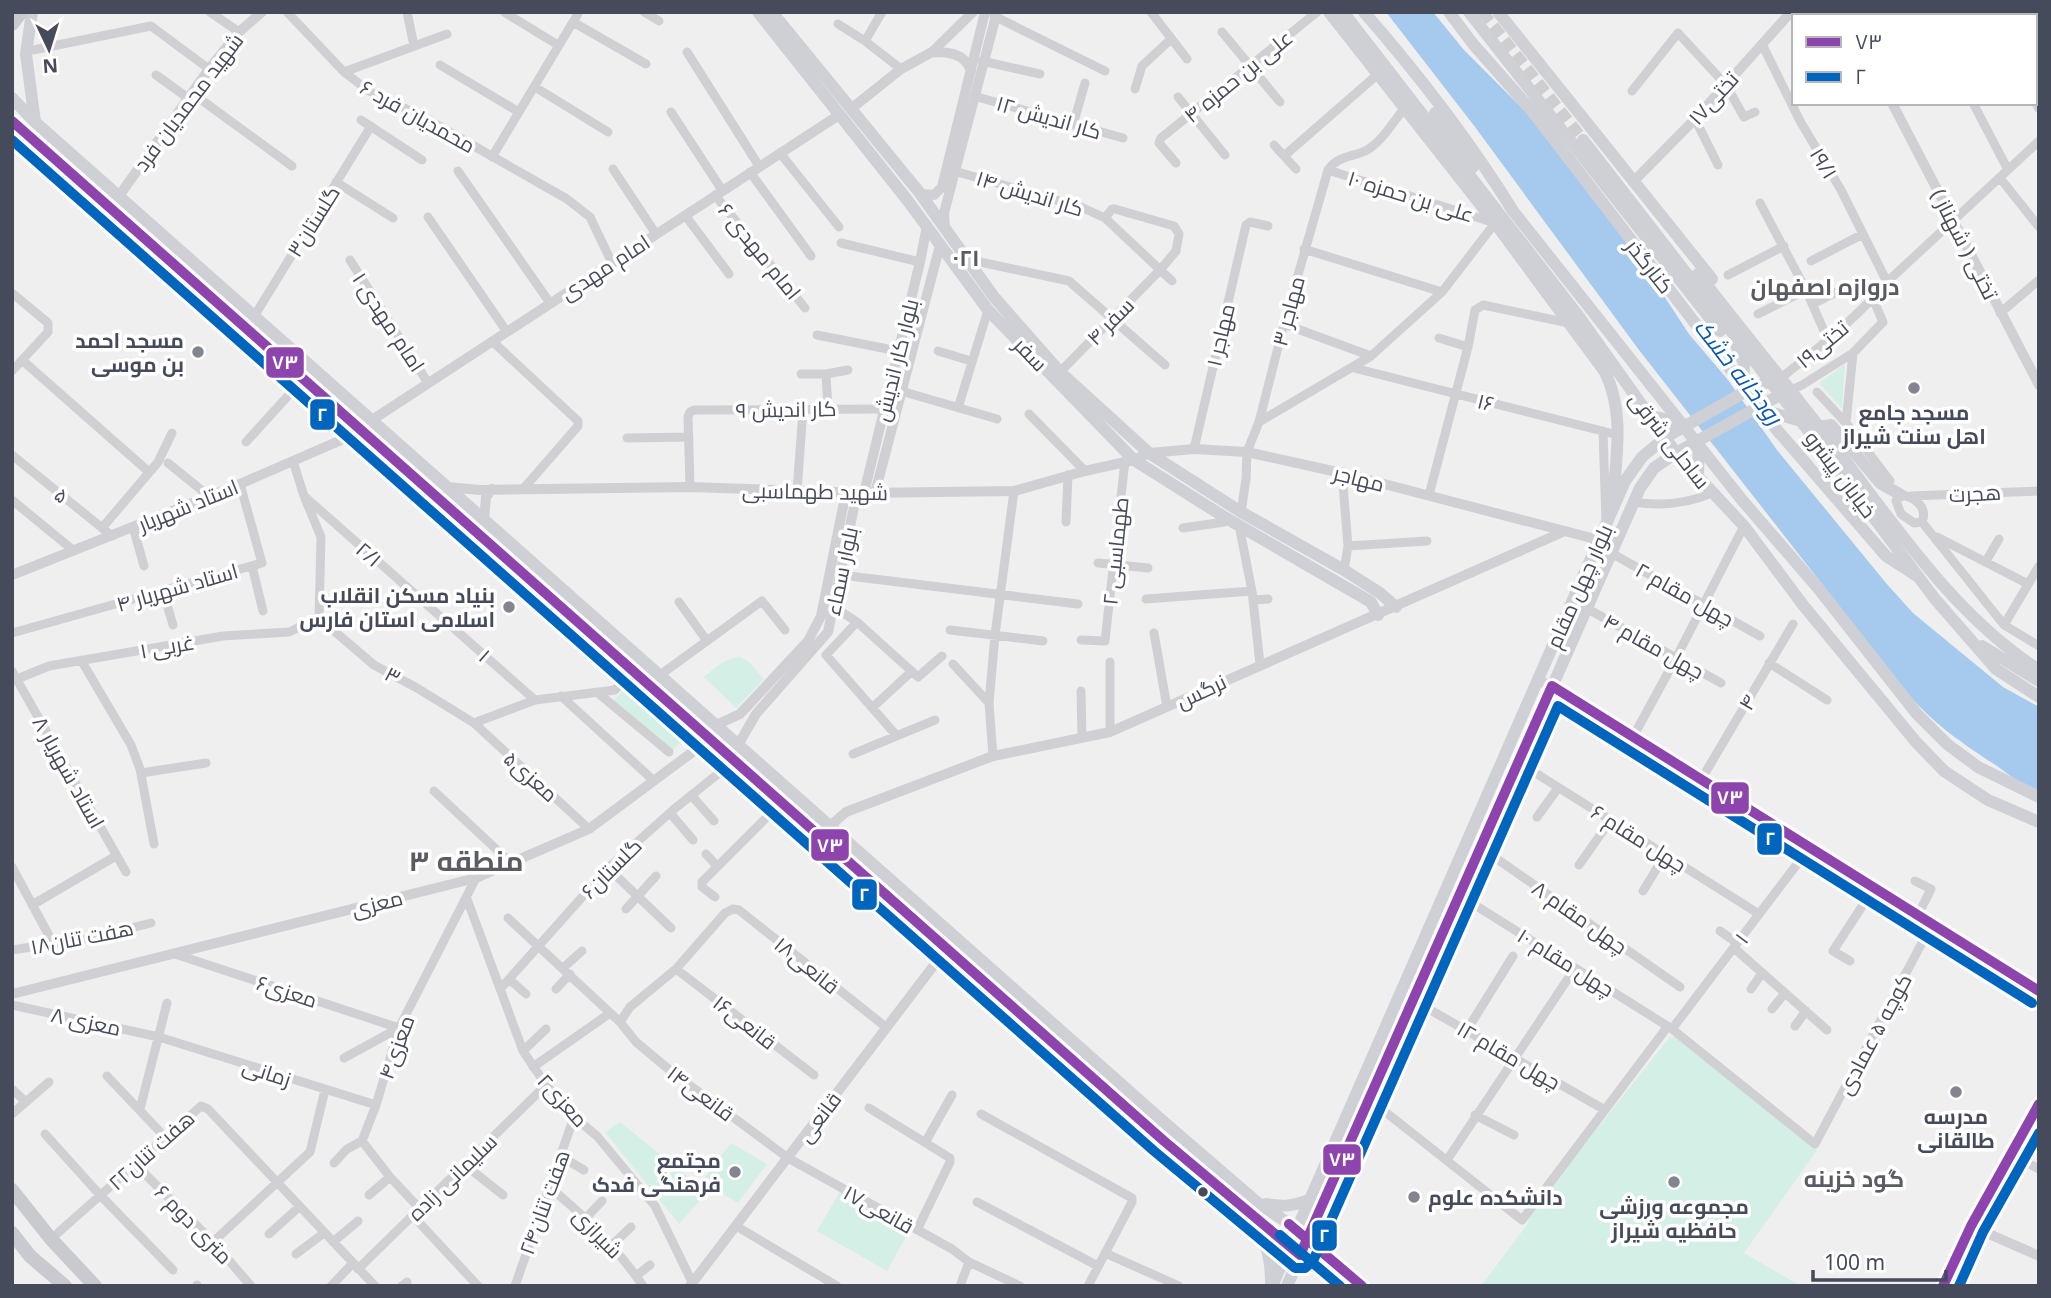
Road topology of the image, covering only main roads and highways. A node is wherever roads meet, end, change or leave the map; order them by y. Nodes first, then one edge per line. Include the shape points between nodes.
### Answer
1 (32, 12) edge
2 (758, 12) edge
3 (772, 12) edge
4 (1329, 12) edge
5 (1364, 12) edge
6 (1449, 12) edge
7 (1457, 12) edge
8 (1469, 12) edge
9 (1498, 12) edge
10 (1345, 15) edge
11 (1473, 44) junction
12 (13, 101) edge
13 (1577, 110) junction
14 (12, 121) edge
15 (35, 122) junction
16 (1558, 125) junction
17 (1586, 132) junction
18 (1567, 137) junction
19 (1513, 211) junction
20 (1748, 350) junction
21 (295, 351) junction
22 (284, 361) junction
23 (1775, 380) junction
24 (1743, 393) junction
25 (1785, 393) junction
26 (1755, 408) junction
27 (1648, 415) junction
28 (1801, 421) junction
29 (1688, 425) junction
30 (1819, 427) junction
31 (1666, 437) junction
32 (1699, 440) junction
33 (1676, 453) junction
34 (1698, 475) junction
35 (1906, 496) road end
36 (1240, 518) junction
37 (1609, 518) junction
38 (1917, 576) junction
39 (1376, 597) junction
40 (1396, 607) road end
41 (1378, 615) road end
42 (1973, 640) junction
43 (2039, 670) edge
44 (2039, 681) edge
45 (672, 686) junction
46 (663, 697) junction
47 (2039, 698) edge
48 (2033, 794) edge
49 (1480, 810) junction
50 (1494, 816) junction
51 (2039, 822) edge
52 (1071, 1037) junction
53 (1061, 1049) junction
54 (2039, 1104) edge
55 (1165, 1122) junction
56 (1156, 1133) junction
57 (12, 1190) edge
58 (1309, 1200) junction
59 (1258, 1203) junction
60 (1251, 1215) junction
61 (1297, 1228) junction
62 (12, 1233) edge
63 (1295, 1251) junction
64 (65, 1286) edge
65 (95, 1286) edge
66 (1272, 1286) edge
67 (1287, 1286) edge
68 (1943, 1286) edge

1 - 15 main road via 26,54
2 - 36 main road, سفر via 988,310 1129,460 1226,518
3 - 36 main road, سفر via 920,194 994,297 1060,372 1149,453
4 - 37 main road, ساحلی شرقی via 1605,372 1618,415
5 - 19 main road via 1469,145
6 - 11 main road
7 - 11 main road
8 - 16 main road
9 - 13 main road
10 - 19 main road via 1395,61 1491,191
10 - 27 main road, ساحلی شرقی via 1563,295
11 - 38 main road, کنارگذر via 1533,112 1777,430 1886,556
12 - 15 main road
13 - 16 main road via 1570,120
13 - 17 main road
14 - 22 main road via 171,266
15 - 21 main road
16 - 18 main road
17 - 18 main road via 1574,125
17 - 20 main road, خیابان پیشرو
17 - 20 main road via 1633,182 1748,325
18 - 20 main road via 1727,340
19 - 48 main road via 1917,714 1978,767
20 - 23 main road, خیابان پیشرو
20 - 24 main road, bridge
21 - 22 main road
21 - 45 main road
22 - 46 main road
23 - 24 main road, بلوار چهل مقام, bridge
23 - 25 main road, خیابان پیشرو
24 - 29 main road, بلوار چهل مقام, bridge
25 - 26 main road, بلوار چهل مقام, bridge
25 - 28 main road, خیابان پیشرو
25 - 30 main road, خیابان پیشرو
26 - 28 main road, bridge
26 - 32 main road, بلوار چهل مقام, bridge
27 - 29 main road, bridge
27 - 31 main road, ساحلی شرقی
28 - 38 main road, خیابان پیشرو
29 - 31 main road, بلوار چهل مقام, bridge
30 - 35 main road via 1831,425 1880,483
30 - 43 main road, خیابان پیشرو via 1932,572 1982,626
31 - 33 main road, ساحلی شرقی
31 - 37 main road, بلوار چهل مقام via 1642,457 1625,481
32 - 33 main road, بلوار چهل مقام, bridge
32 - 34 main road, bridge
33 - 34 main road, ساحلی شرقی
33 - 50 main road, بلوار چهل مقام via 1654,468 1640,488
34 - 51 main road, ساحلی شرقی via 1944,771 1988,800
36 - 39 main road, سفر
36 - 39 main road, سفر via 1344,569
37 - 49 main road, بلوار چهل مقام
38 - 42 main road, خیابان پیشرو
39 - 40 main road, سفر
39 - 41 main road, سفر
42 - 44 main road
42 - 47 main road, خیابان پیشرو via 1996,668
45 - 46 main road
45 - 52 main road
46 - 53 main road
49 - 50 main road
49 - 58 main road, بلوار چهل مقام
50 - 63 main road, بلوار چهل مقام via 1307,1238
52 - 53 main road
52 - 55 main road
53 - 56 main road
54 - 68 main road
55 - 56 main road
55 - 59 main road
56 - 60 main road
57 - 65 main road
58 - 59 main road via 1281,1207
58 - 61 main road, بلوار چهل مقام
59 - 61 main road
60 - 63 main road
60 - 66 main road via 1267,1245
61 - 63 main road, بلوار چهل مقام
62 - 64 main road via 30,1256
63 - 66 main road, بلوار چهل مقام
63 - 67 main road, بلوار چهل مقام

